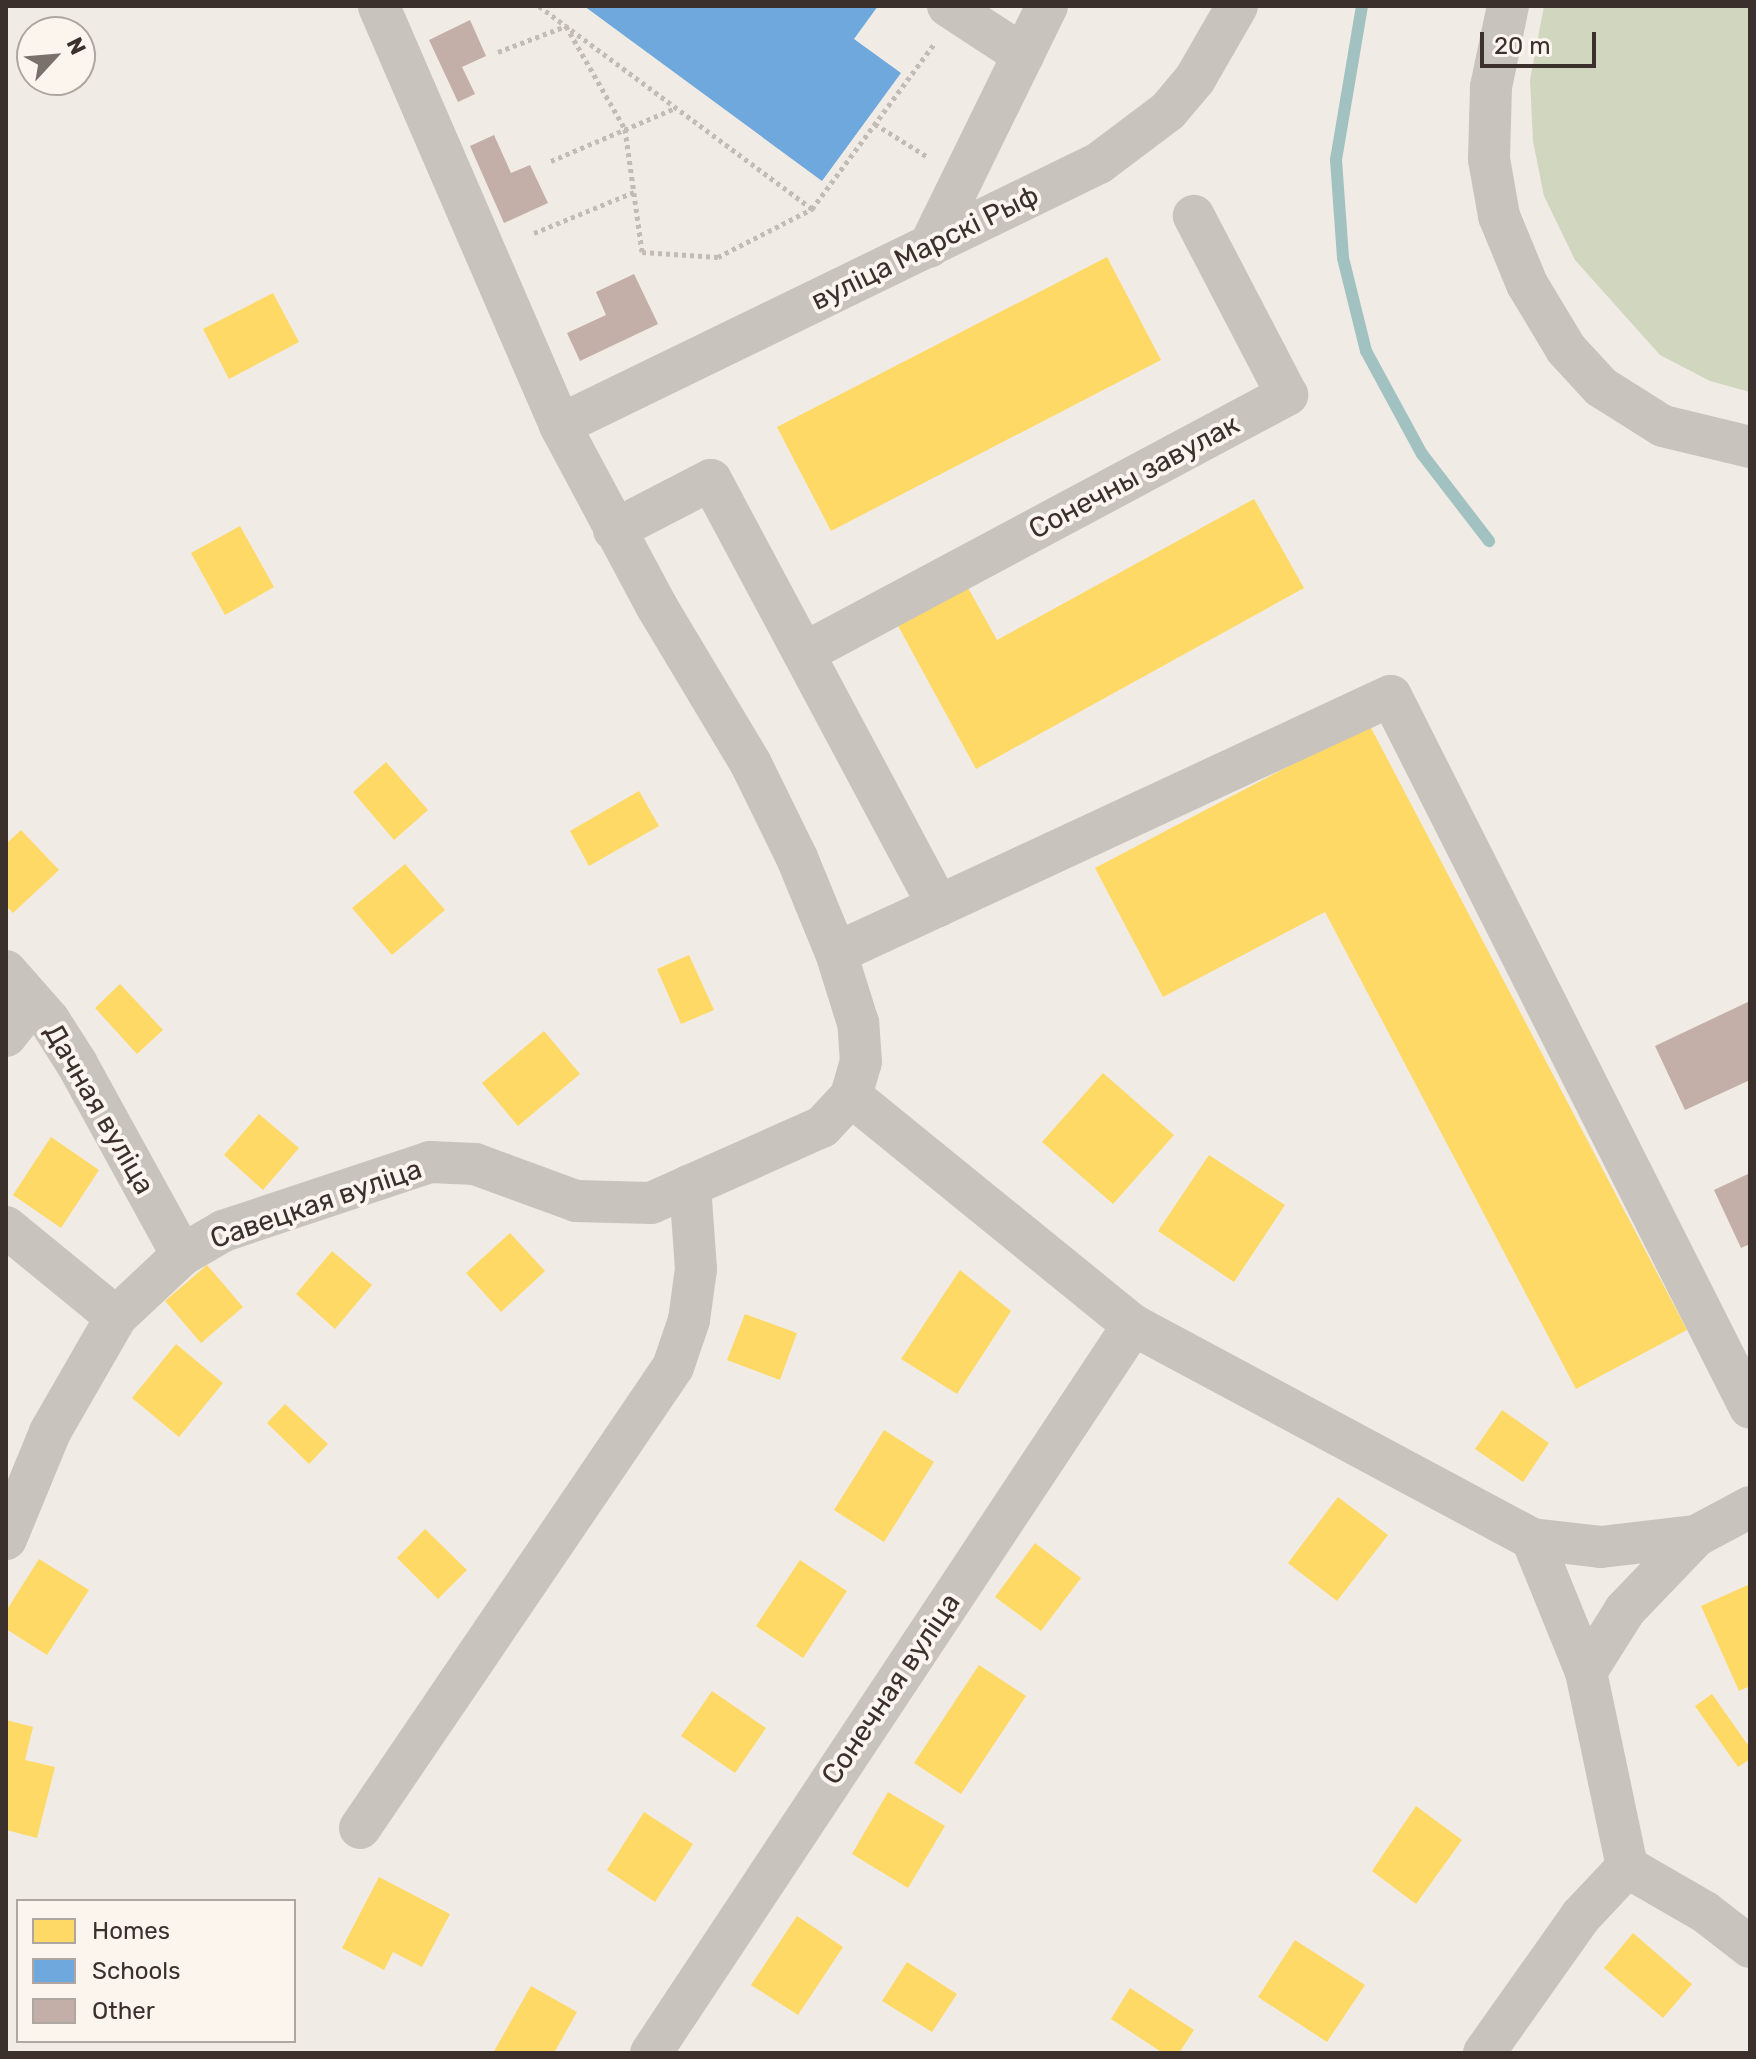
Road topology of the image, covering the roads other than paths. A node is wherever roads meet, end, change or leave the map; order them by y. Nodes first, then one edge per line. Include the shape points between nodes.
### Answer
1 (379, 6) edge
2 (1047, 6) edge
3 (1237, 6) edge
4 (1508, 6) edge
5 (953, 9) edge
6 (1023, 55) junction
7 (1194, 216) dead end
8 (929, 247) junction
9 (560, 425) junction
10 (1750, 447) edge
11 (614, 530) junction
12 (804, 653) junction
13 (938, 906) junction
14 (836, 953) junction
15 (6, 971) edge
16 (33, 1002) junction
17 (6, 1036) edge
18 (851, 1096) junction
19 (690, 1185) junction
20 (6, 1227) edge
21 (182, 1255) junction
22 (116, 1317) junction
23 (1133, 1325) junction
24 (1750, 1408) edge
25 (1750, 1507) edge
26 (1696, 1536) junction
27 (6, 1539) edge
28 (1532, 1539) junction
29 (1586, 1672) junction
30 (360, 1828) dead end
31 (1627, 1867) junction
32 (1750, 1947) edge
33 (651, 2053) edge
34 (1484, 2053) edge

1 - 9 street
2 - 6 street
3 - 8 street, вуліца Марскі Рыф via 1195,79 1134,140
4 - 10 street via 1491,87 1489,159 1499,216 1527,284 1566,349 1601,387 1663,426
5 - 6 street
6 - 8 street
7 - 12 street, Сонечны завулак via 1287,395
8 - 9 street, вуліца Марскі Рыф
9 - 11 street
11 - 12 street via 711,480
11 - 14 street via 751,764
12 - 13 street
13 - 14 street
13 - 24 street via 1391,696
14 - 18 street via 858,1023 861,1062
15 - 16 street, Дачная вуліца
16 - 17 street
16 - 21 street, Дачная вуліца via 77,1064
18 - 19 street, Савецкая вуліца via 822,1127
18 - 23 street
19 - 21 street, Савецкая вуліца via 651,1203 617,1205 576,1201 475,1164 430,1162 223,1231
19 - 30 street via 696,1269 689,1320 673,1367
20 - 22 street
21 - 22 street, Савецкая вуліца
22 - 27 street, Савецкая вуліца via 50,1432
23 - 28 street
23 - 33 street, Сонечная вуліца
25 - 26 street
26 - 28 street via 1601,1547
26 - 29 street via 1625,1610
28 - 29 street
29 - 31 street
31 - 32 street via 1705,1912
31 - 34 street via 1581,1916

